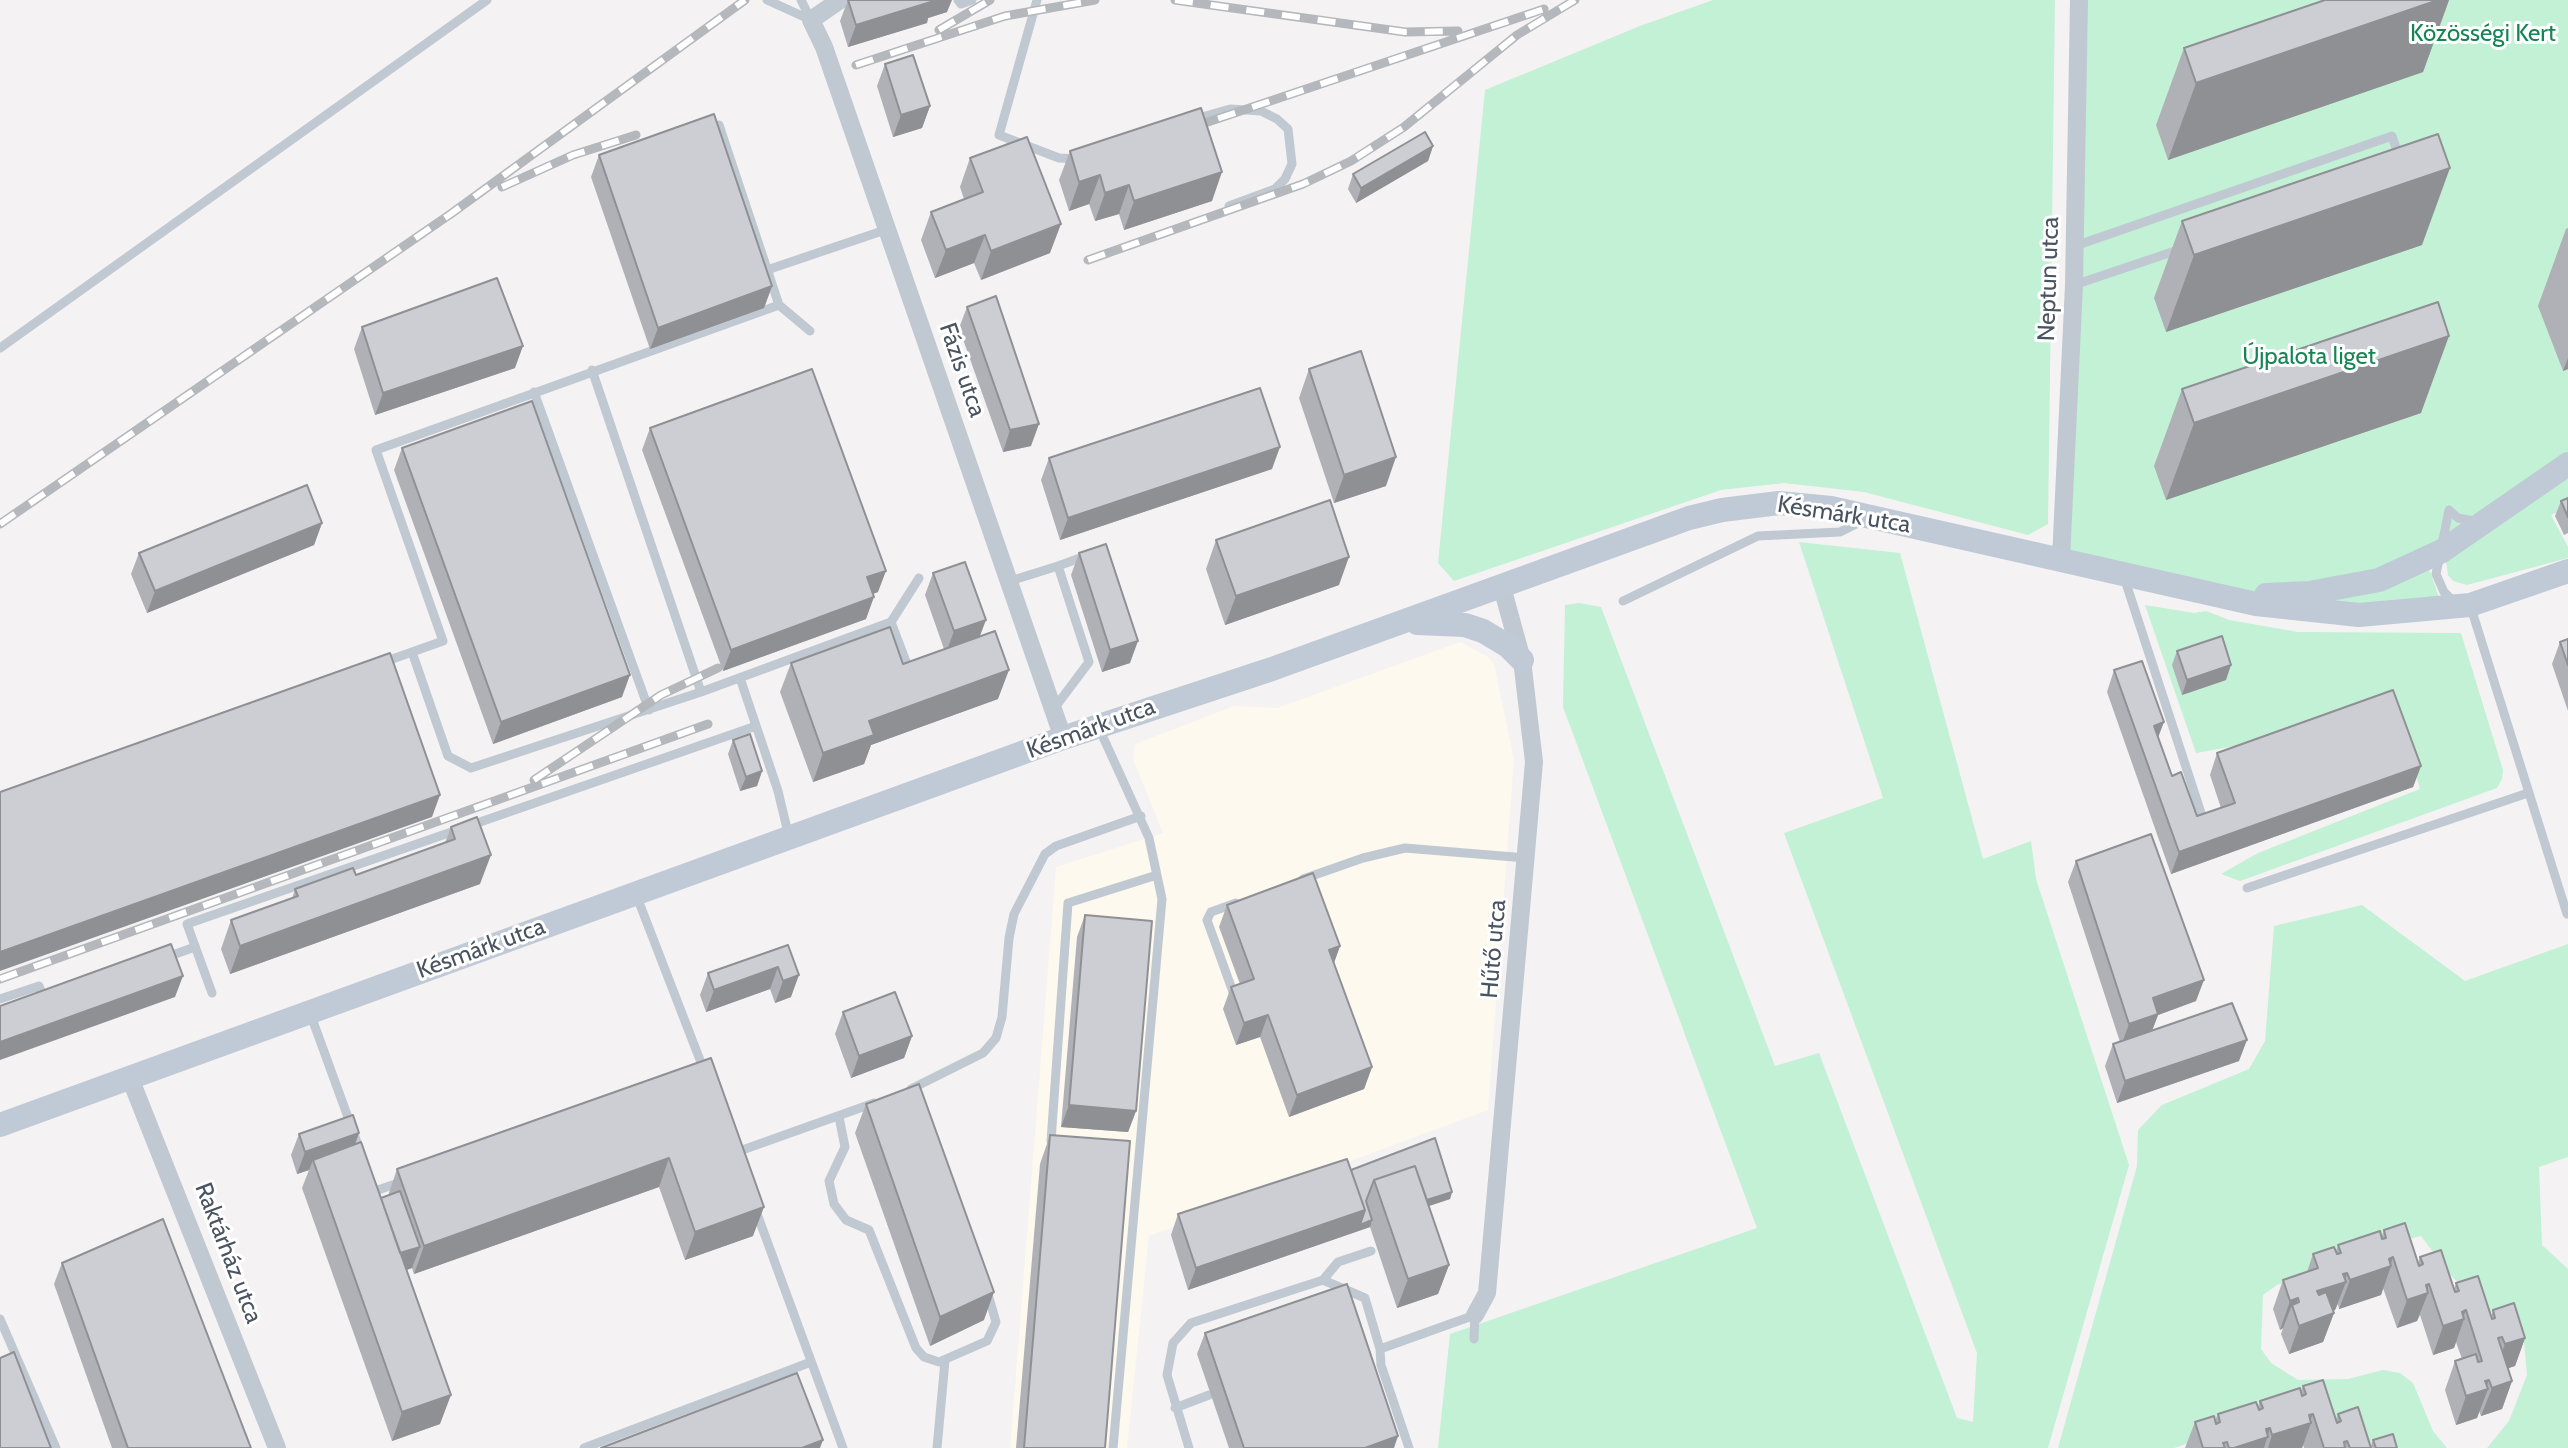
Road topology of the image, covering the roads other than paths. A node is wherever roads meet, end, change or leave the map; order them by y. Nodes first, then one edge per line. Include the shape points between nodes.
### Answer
1 (487, 0) edge
2 (767, 0) edge
3 (801, 0) edge
4 (840, 0) edge
5 (958, 0) edge
6 (972, 0) edge
7 (1037, 0) edge
8 (2079, 0) edge
9 (811, 20) junction
10 (1188, 121) edge
11 (719, 125) edge
12 (1085, 159) edge
13 (2405, 178) edge
14 (1229, 206) dead end
15 (888, 229) junction
16 (2075, 246) junction
17 (2186, 248) edge
18 (767, 270) junction
19 (2074, 285) junction
20 (779, 305) junction
21 (810, 331) dead end
22 (0, 348) edge
23 (592, 370) junction
24 (534, 392) junction
25 (2568, 464) edge
26 (1873, 515) junction
27 (2442, 551) junction
28 (1094, 553) edge
29 (2061, 559) junction
30 (1058, 566) junction
31 (2568, 571) edge
32 (2123, 574) junction
33 (919, 578) dead end
34 (1010, 581) junction
35 (1502, 587) junction
36 (2203, 592) junction
37 (1623, 601) dead end
38 (2464, 605) junction
39 (891, 622) junction
40 (1403, 623) junction
41 (412, 652) junction
42 (1522, 660) junction
43 (368, 667) edge
44 (911, 675) edge
45 (740, 678) junction
46 (701, 692) junction
47 (649, 710) junction
48 (1053, 710) junction
49 (756, 726) junction
50 (1098, 726) junction
51 (1063, 738) junction
52 (2528, 793) junction
53 (2201, 813) edge
54 (1141, 816) junction
55 (789, 837) junction
56 (1526, 858) junction
57 (1157, 875) junction
58 (1296, 881) edge
59 (2247, 888) dead end
60 (636, 893) junction
61 (1253, 896) edge
62 (2567, 914) edge
63 (195, 947) junction
64 (150, 963) edge
65 (1233, 992) edge
66 (212, 993) dead end
67 (60, 995) edge
68 (0, 999) edge
69 (309, 1012) junction
70 (704, 1071) junction
71 (689, 1076) edge
72 (130, 1078) junction
73 (709, 1085) edge
74 (916, 1088) junction
75 (903, 1092) edge
76 (890, 1097) edge
77 (921, 1101) edge
78 (839, 1117) junction
79 (0, 1125) edge
80 (729, 1139) edge
81 (1065, 1142) edge
82 (1124, 1147) edge
83 (1139, 1148) junction
84 (734, 1153) junction
85 (365, 1162) edge
86 (740, 1168) edge
87 (370, 1177) edge
88 (405, 1180) edge
89 (751, 1198) edge
90 (1371, 1251) dead end
91 (983, 1279) edge
92 (1323, 1280) junction
93 (1475, 1315) junction
94 (0, 1319) edge
95 (1474, 1339) dead end
96 (1380, 1349) junction
97 (945, 1361) junction
98 (811, 1362) junction
99 (1209, 1395) dead end
100 (1175, 1408) junction
101 (56, 1448) edge
102 (277, 1448) edge
103 (584, 1448) edge
104 (843, 1448) edge
105 (937, 1448) edge
106 (1113, 1448) edge
107 (1189, 1448) edge
108 (1409, 1448) edge

1 - 22 lane
2 - 9 lane
3 - 9 lane
4 - 9 street
5 - 6 lane
7 - 12 lane via 999,135 1059,158
8 - 16 street, Neptun utca
9 - 15 street, Fázis utca
10 - 14 lane via 1230,109 1261,111 1288,129 1292,164 1285,179 1275,189
11 - 18 lane
13 - 16 lane via 2392,136
15 - 18 lane
15 - 34 street, Fázis utca
16 - 19 street, Neptun utca
17 - 19 lane
18 - 20 lane
19 - 29 street, Neptun utca
20 - 21 lane
20 - 23 lane
23 - 24 lane
23 - 46 lane
24 - 41 lane via 376,450 443,641
24 - 47 lane
25 - 27 street, Késmárk utca
26 - 29 street, Késmárk utca
26 - 35 street, Késmárk utca via 1794,503 1747,505 1689,518
26 - 37 lane via 1840,532 1758,536
27 - 36 street, Késmárk utca via 2379,580 2344,587 2261,595
27 - 38 lane via 2436,574 2444,592
28 - 30 lane
29 - 32 street, Késmárk utca
30 - 34 lane
30 - 48 lane via 1089,662
31 - 38 street, Késmárk utca
32 - 36 street, Késmárk utca
32 - 53 lane
33 - 39 lane
34 - 48 street, Fázis utca
35 - 40 street, Késmárk utca
35 - 42 street, Hűtő utca
36 - 38 street, Késmárk utca via 2293,610 2359,615
38 - 52 lane
39 - 44 lane
39 - 45 lane
40 - 42 street via 1465,625 1497,639
40 - 50 street, Késmárk utca
41 - 43 lane
41 - 47 lane via 448,756 471,768
42 - 56 street, Hűtő utca via 1534,751
45 - 46 lane
45 - 49 lane
46 - 47 lane
48 - 51 street, Fázis utca
49 - 55 lane
49 - 63 lane via 187,924
50 - 51 street, Késmárk utca
50 - 54 lane
51 - 55 street, Késmárk utca
52 - 59 lane
52 - 62 lane
54 - 57 lane
54 - 74 lane via 1056,846 1041,859 1011,926 996,1038 983,1053
55 - 60 street, Késmárk utca
56 - 58 lane via 1405,848
56 - 93 street, Hűtő utca via 1487,1293
57 - 81 lane via 1068,903 1051,1141
57 - 83 lane via 1162,899
60 - 69 street, Késmárk utca
60 - 70 lane
61 - 65 lane via 1207,916
63 - 64 lane
63 - 66 lane
67 - 68 lane via 45,1000 39,986
69 - 72 street, Késmárk utca
69 - 85 lane
70 - 71 lane
70 - 73 lane
72 - 79 street, Késmárk utca
72 - 102 street, Raktárház utca
74 - 75 lane
74 - 77 lane
76 - 78 lane
78 - 84 lane
78 - 97 lane via 845,1147 829,1181 834,1204 846,1220 869,1230 916,1348 931,1361
80 - 84 lane
82 - 83 lane
83 - 106 lane
84 - 86 lane
87 - 88 lane via 375,1191
89 - 98 lane
90 - 92 lane via 1338,1262
91 - 97 lane via 995,1328 981,1345
92 - 96 lane via 1365,1298
92 - 100 lane via 1191,1323 1168,1357
93 - 95 lane
93 - 96 lane
94 - 101 lane
96 - 108 lane
97 - 105 lane
98 - 103 lane
98 - 104 lane
99 - 100 lane
100 - 107 lane

